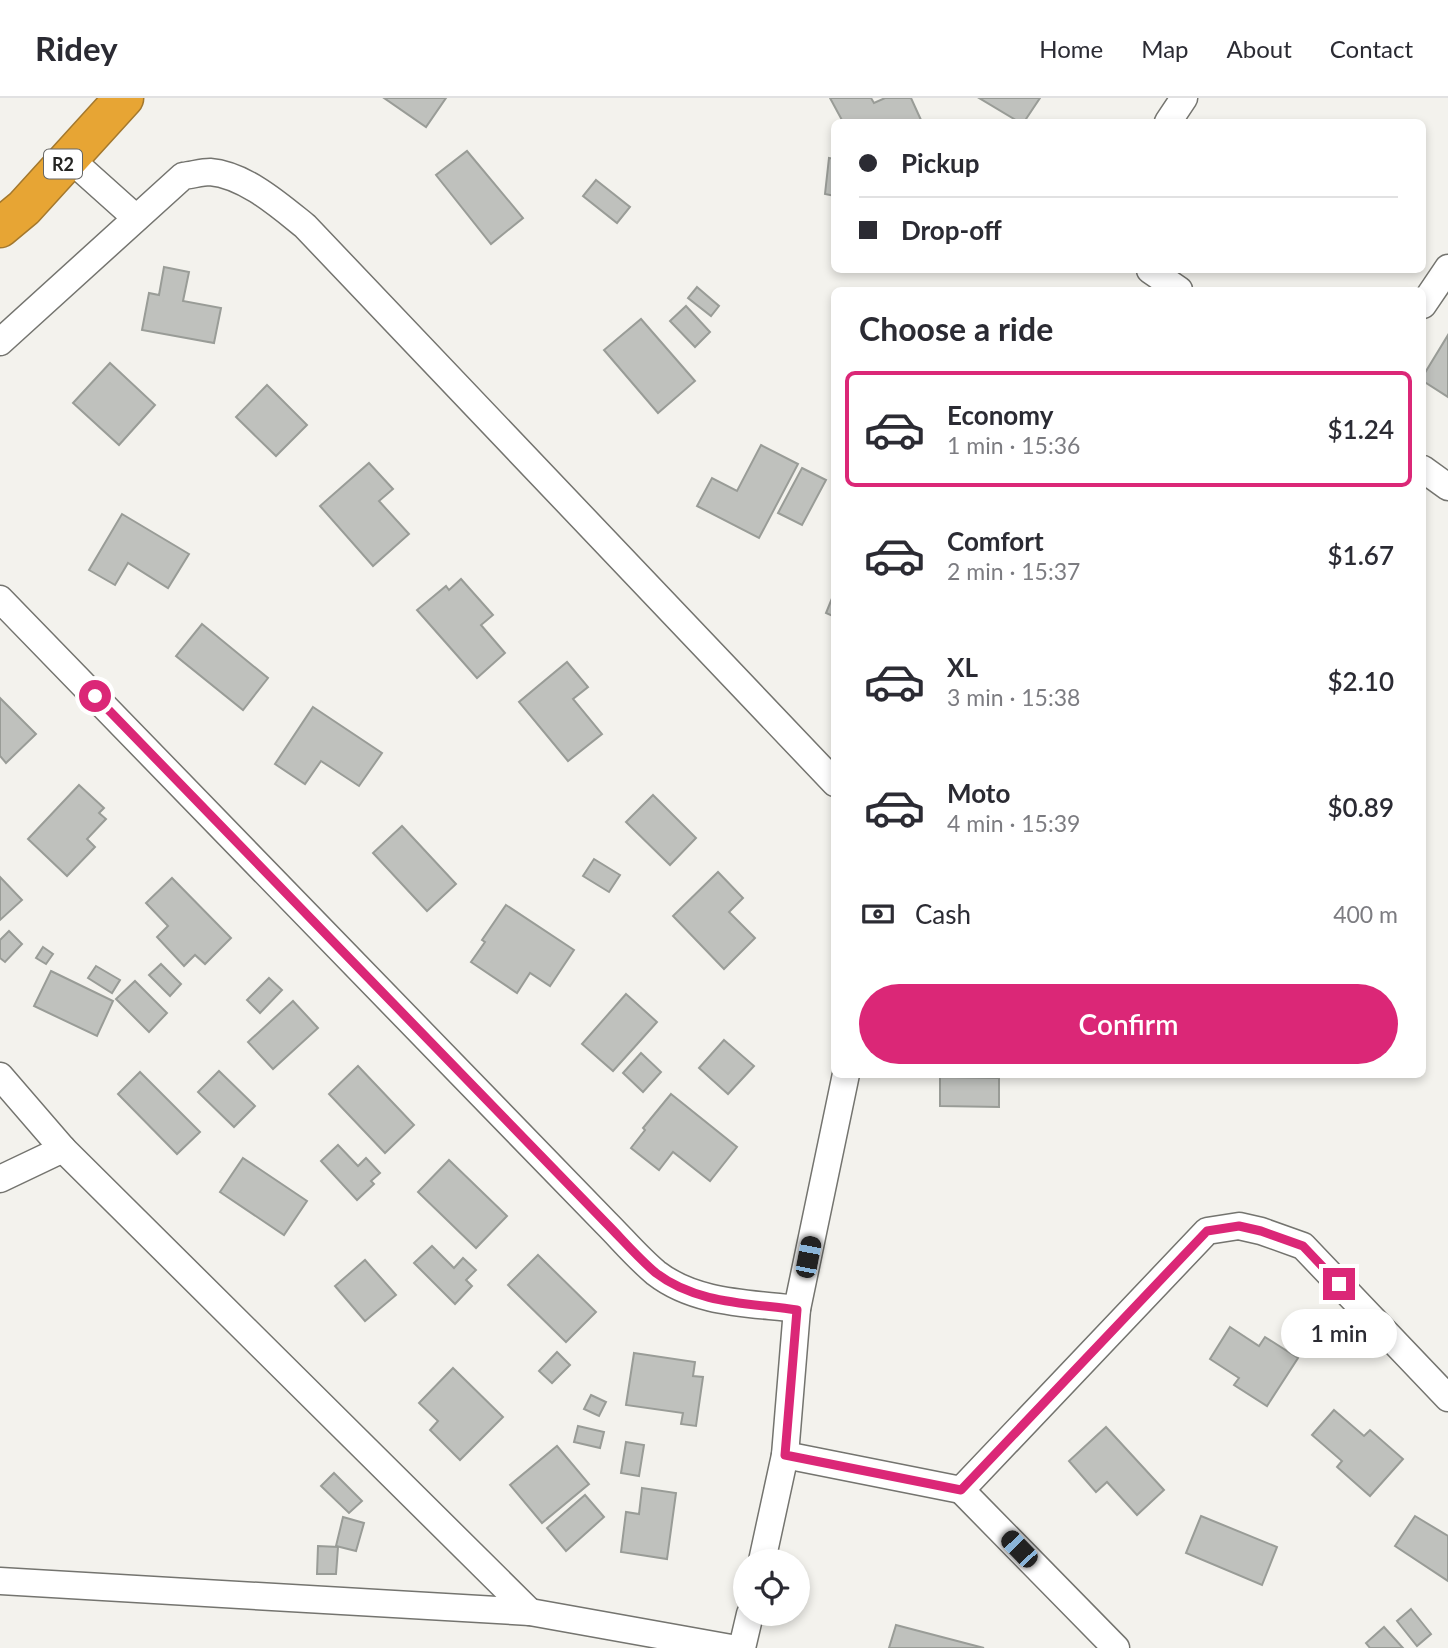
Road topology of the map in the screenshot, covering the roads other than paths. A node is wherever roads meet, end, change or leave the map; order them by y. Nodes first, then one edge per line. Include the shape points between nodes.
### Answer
1 (124, 98) edge
2 (1184, 98) edge
3 (1170, 119) edge
4 (69, 158) junction
5 (136, 218) junction
6 (0, 228) edge
7 (1448, 268) edge
8 (1154, 273) edge
9 (1175, 287) edge
10 (1426, 301) edge
11 (0, 342) edge
12 (1426, 471) edge
13 (1448, 487) edge
14 (0, 599) edge
15 (831, 779) edge
16 (0, 1076) edge
17 (845, 1078) edge
18 (63, 1149) junction
19 (0, 1179) edge
20 (797, 1310) junction
21 (1448, 1398) edge
22 (785, 1455) junction
23 (961, 1490) junction
24 (764, 1549) edge
25 (0, 1581) edge
26 (530, 1612) junction
27 (747, 1626) edge
28 (731, 1648) edge
29 (742, 1648) edge
30 (1116, 1648) edge

1 - 4 highway, R2
2 - 3 street
4 - 5 street
4 - 6 highway, R2
5 - 11 street
5 - 15 street via 183,176 209,172 230,176 281,206
7 - 10 street
8 - 9 street
12 - 13 street
14 - 20 street via 657,1273 682,1289 709,1298
16 - 18 street
17 - 20 street
18 - 19 street
18 - 26 street
20 - 22 street
21 - 23 street via 1303,1246 1239,1226 1207,1231
22 - 23 street
22 - 24 street
23 - 30 street
25 - 26 street
26 - 28 street
27 - 29 street

